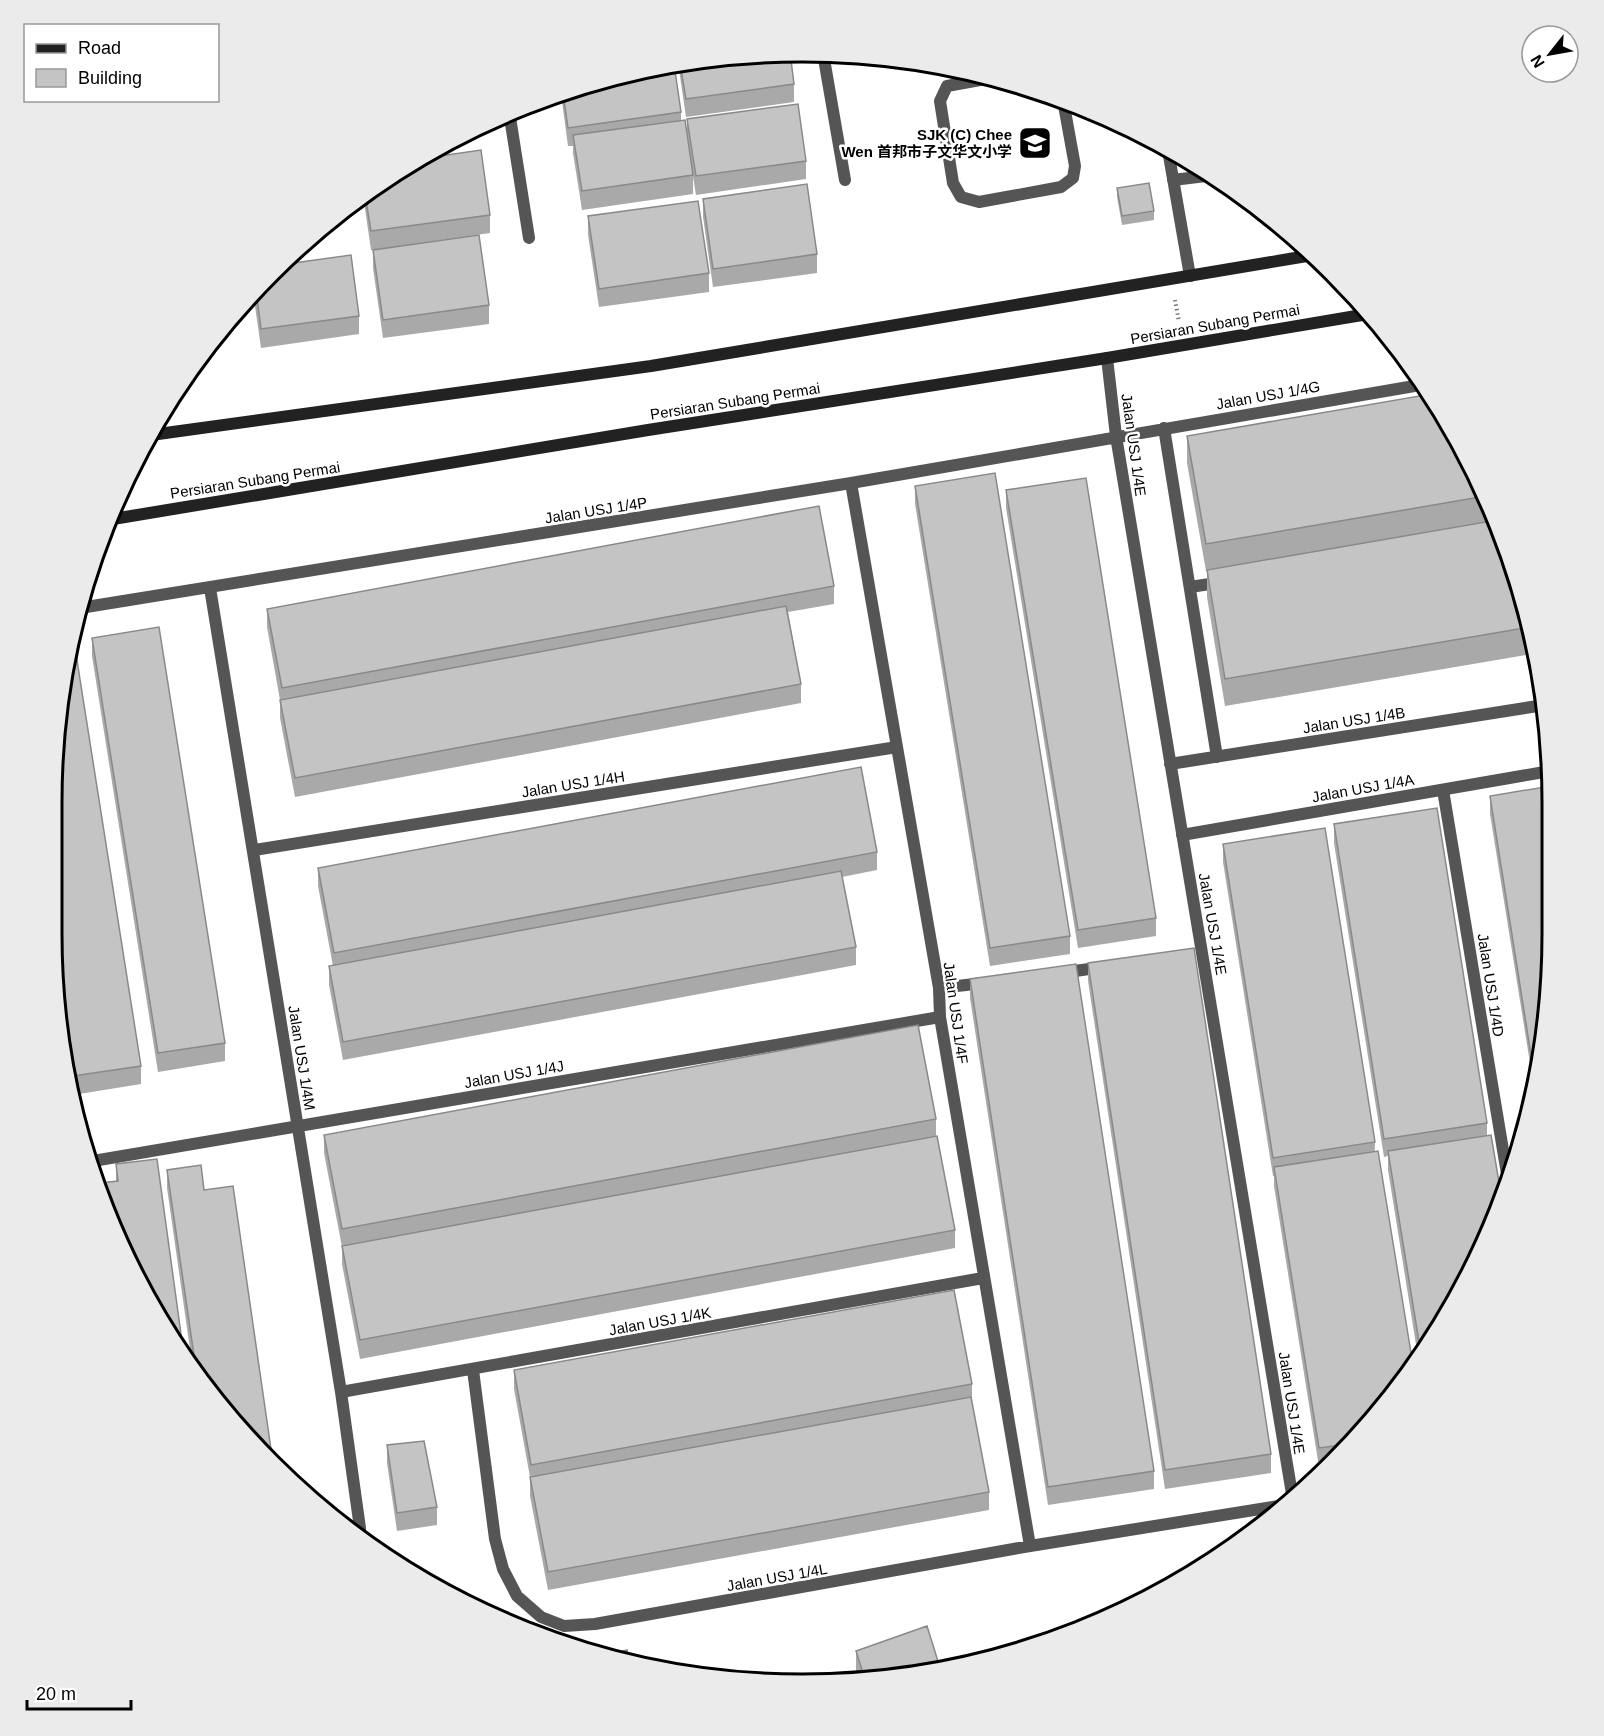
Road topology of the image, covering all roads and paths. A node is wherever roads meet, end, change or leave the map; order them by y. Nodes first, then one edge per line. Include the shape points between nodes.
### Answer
1 (825, 62) edge
2 (971, 82) edge
3 (1065, 110) edge
4 (511, 122) edge
5 (1170, 160) edge
6 (1198, 177) edge
7 (845, 180) dead end
8 (1173, 180) junction
9 (529, 238) dead end
10 (1303, 257) edge
11 (1190, 276) junction
12 (1171, 279) junction
13 (1360, 315) edge
14 (1183, 345) junction
15 (1107, 358) junction
16 (1414, 386) edge
17 (1164, 428) junction
18 (160, 434) edge
19 (1116, 436) junction
20 (851, 483) junction
21 (119, 517) edge
22 (1236, 580) edge
23 (1190, 587) junction
24 (210, 588) junction
25 (88, 607) edge
26 (1536, 706) edge
27 (897, 747) junction
28 (1216, 757) junction
29 (1170, 764) junction
30 (1541, 773) edge
31 (1443, 790) junction
32 (1182, 835) junction
33 (254, 850) junction
34 (1120, 964) edge
35 (1050, 974) edge
36 (994, 981) edge
37 (939, 988) junction
38 (940, 1017) junction
39 (298, 1126) junction
40 (97, 1160) edge
41 (1505, 1164) edge
42 (983, 1278) junction
43 (472, 1370) junction
44 (341, 1392) junction
45 (1291, 1490) edge
46 (1270, 1508) edge
47 (360, 1527) edge
48 (1030, 1546) junction

1 - 7 street
2 - 3 street via 946,86 940,101 953,183 961,197 979,202 1060,187 1073,178 1075,166
4 - 9 street
5 - 8 street
6 - 8 street
8 - 11 street
10 - 11 main road
11 - 12 main road
12 - 14 path
12 - 18 main road via 651,366
13 - 14 main road, Persiaran Subang Permai
14 - 15 main road, Persiaran Subang Permai
15 - 19 street, Jalan USJ 1/4E
15 - 21 main road, Persiaran Subang Permai
16 - 17 street, Jalan USJ 1/4G
17 - 19 street, Jalan USJ 1/4G
17 - 23 street
19 - 20 street, Jalan USJ 1/4P
19 - 29 street, Jalan USJ 1/4E
20 - 24 street, Jalan USJ 1/4P
20 - 27 street, Jalan USJ 1/4F
22 - 23 street
23 - 28 street
24 - 25 street, Jalan USJ 1/4P
24 - 33 street, Jalan USJ 1/4M
26 - 28 street, Jalan USJ 1/4B
27 - 33 street, Jalan USJ 1/4H
27 - 37 street, Jalan USJ 1/4F
28 - 29 street, Jalan USJ 1/4B
29 - 32 street, Jalan USJ 1/4E
30 - 31 street, Jalan USJ 1/4A
31 - 32 street, Jalan USJ 1/4A
31 - 41 street, Jalan USJ 1/4D
32 - 45 street, Jalan USJ 1/4E via 1196,952
33 - 39 street, Jalan USJ 1/4M
34 - 35 street
36 - 37 street
37 - 38 street, Jalan USJ 1/4F
38 - 39 street, Jalan USJ 1/4J
38 - 42 street, Jalan USJ 1/4F
39 - 40 street, Jalan USJ 1/4J
39 - 44 street, Jalan USJ 1/4M
42 - 43 street, Jalan USJ 1/4K
42 - 48 street, Jalan USJ 1/4F
43 - 44 street, Jalan USJ 1/4K
43 - 48 street, Jalan USJ 1/4L via 502,1569 517,1596 541,1617 564,1626 596,1624
44 - 47 street, Jalan USJ 1/4M
46 - 48 street, Jalan USJ 1/4L

